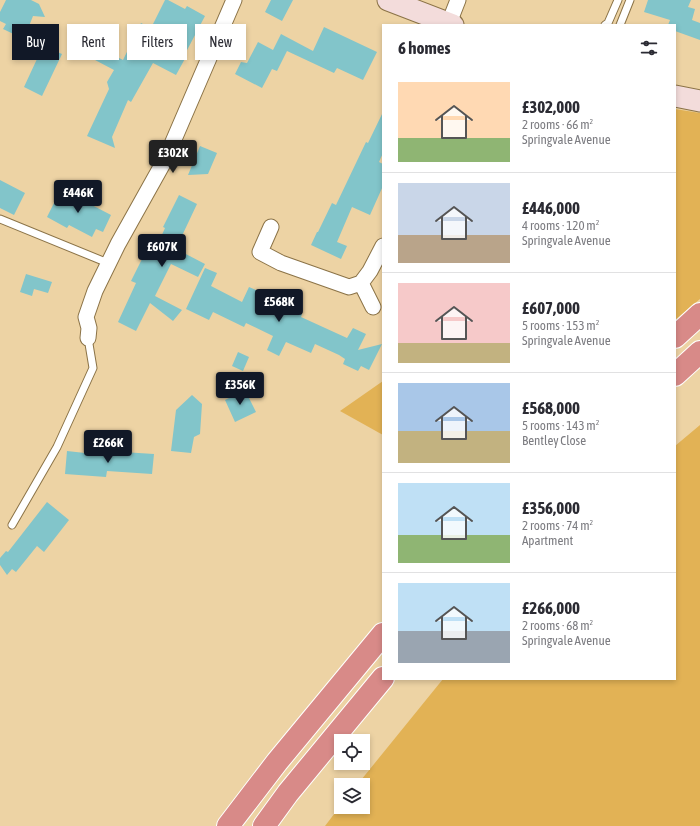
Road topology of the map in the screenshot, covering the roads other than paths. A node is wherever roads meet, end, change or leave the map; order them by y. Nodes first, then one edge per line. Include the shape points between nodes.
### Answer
1 (234, 0) edge
2 (458, 0) edge
3 (618, 0) edge
4 (630, 0) edge
5 (396, 1) edge
6 (451, 24) edge
7 (606, 24) edge
8 (620, 24) edge
9 (676, 96) edge
10 (700, 101) edge
11 (0, 219) edge
12 (271, 227) dead end
13 (382, 248) edge
14 (108, 263) junction
15 (361, 283) junction
16 (373, 307) dead end
17 (700, 314) edge
18 (676, 336) edge
19 (88, 338) joint
20 (700, 352) edge
21 (676, 374) edge
22 (12, 525) dead end
23 (382, 635) edge
24 (382, 679) edge
25 (228, 826) edge
26 (264, 826) edge

1 - 14 street via 166,158
2 - 6 street
3 - 7 lane
4 - 8 lane
5 - 6 street
9 - 10 street
11 - 14 lane
12 - 15 street via 260,252 281,263 334,283 349,287
13 - 15 street
14 - 19 street via 94,291 86,317
15 - 16 street
17 - 18 highway
19 - 22 lane via 93,368 56,447
20 - 21 highway
23 - 25 highway via 277,762
24 - 26 highway

